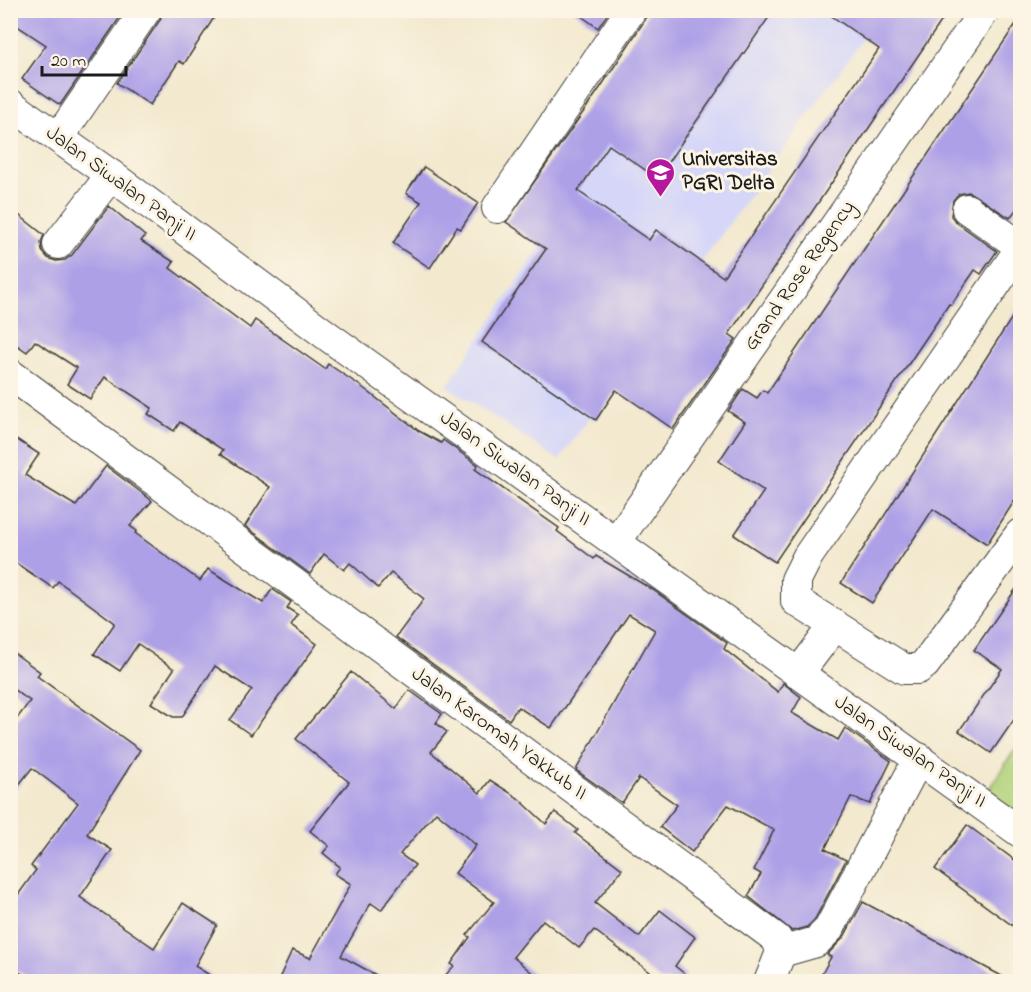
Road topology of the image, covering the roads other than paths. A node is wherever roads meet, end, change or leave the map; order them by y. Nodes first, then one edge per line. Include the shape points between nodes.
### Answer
1 (146, 10) edge
2 (631, 10) edge
3 (985, 10) edge
4 (10, 104) edge
5 (59, 137) junction
6 (111, 175) junction
7 (497, 208) dead end
8 (967, 209) dead end
9 (58, 244) dead end
10 (1020, 248) edge
11 (10, 374) edge
12 (1020, 534) edge
13 (616, 542) junction
14 (835, 625) junction
15 (798, 674) junction
16 (920, 758) junction
17 (1020, 832) edge
18 (782, 952) junction
19 (769, 981) edge

1 - 5 street
2 - 7 street
3 - 13 street, Grand Rose Regency
4 - 5 street, Jalan Siwalan Panji II
5 - 6 street, Jalan Siwalan Panji II
6 - 9 street
6 - 13 street, Jalan Siwalan Panji II
8 - 10 street
10 - 14 street via 808,556 796,580 796,601
11 - 18 street, Jalan Karomah Yakkub II via 777,939
12 - 14 street via 918,669 903,669
13 - 15 street, Jalan Siwalan Panji II
14 - 15 street
15 - 16 street, Jalan Siwalan Panji II
16 - 17 street, Jalan Siwalan Panji II
16 - 18 street via 829,929 816,942
18 - 19 street

